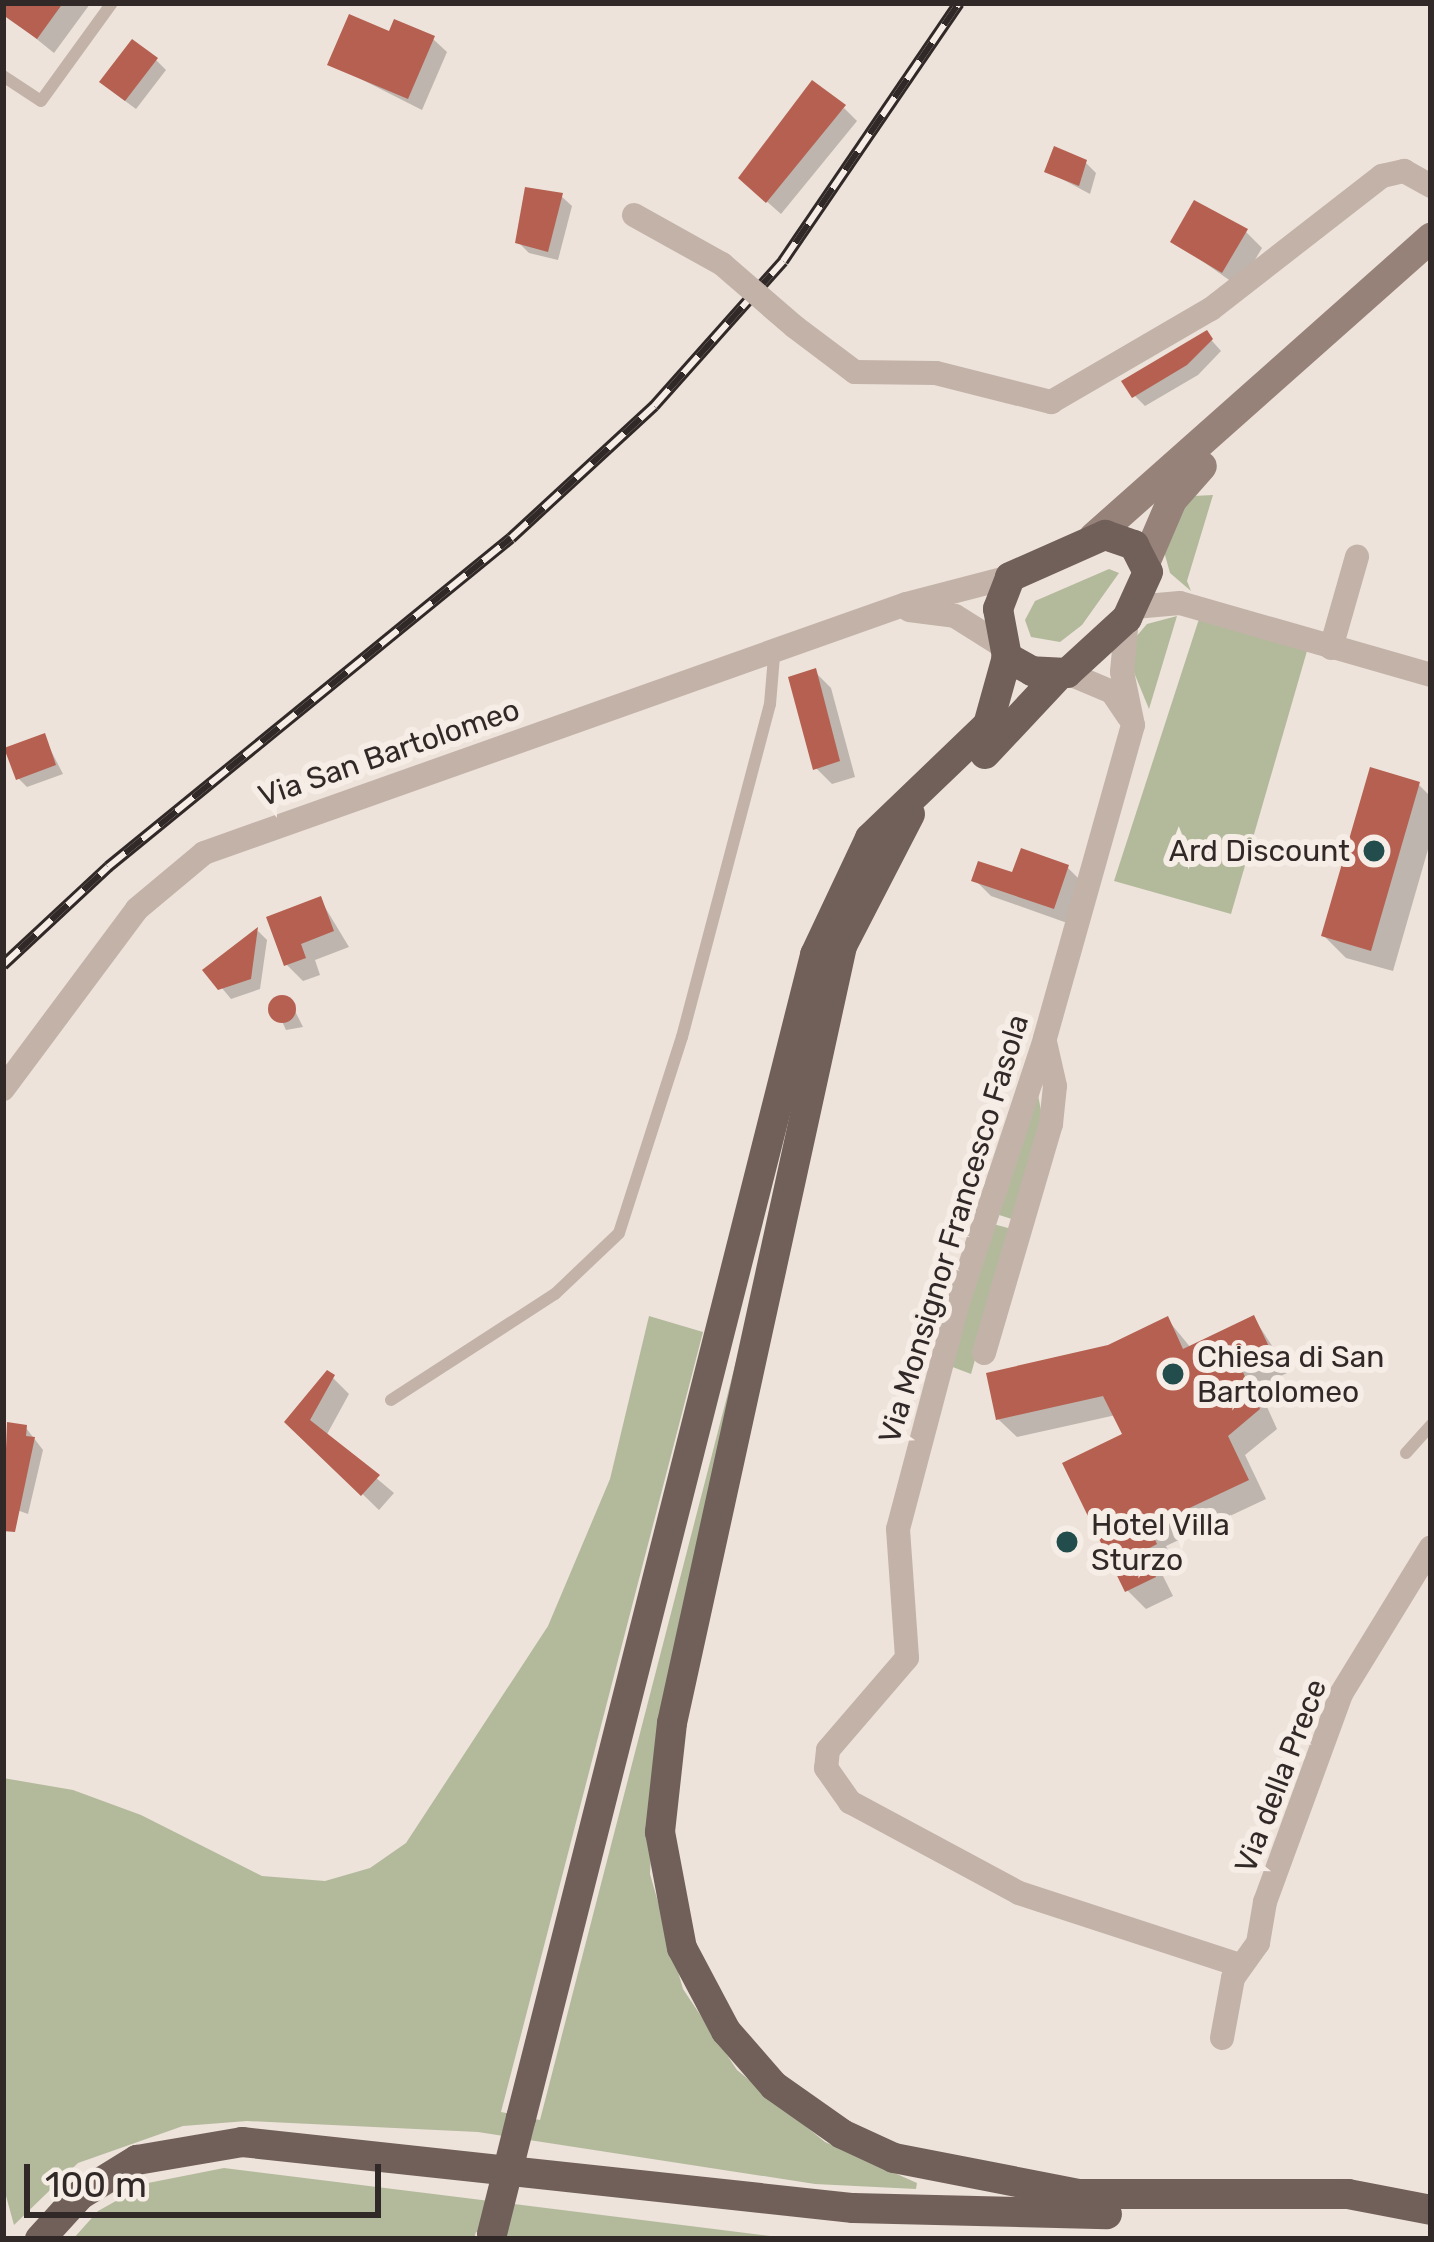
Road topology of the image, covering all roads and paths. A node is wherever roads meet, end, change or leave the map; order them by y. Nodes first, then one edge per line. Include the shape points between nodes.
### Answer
1 (112, 3) edge
2 (3, 76) edge
3 (1431, 186) edge
4 (634, 215) dead end
5 (1431, 238) edge
6 (1339, 323) junction
7 (1094, 537) junction
8 (1357, 557) dead end
9 (1147, 567) junction
10 (1010, 577) junction
11 (1130, 612) junction
12 (1214, 612) junction
13 (889, 613) junction
14 (1331, 648) junction
15 (1004, 651) junction
16 (774, 656) junction
17 (1063, 673) junction
18 (1431, 675) edge
19 (1133, 725) junction
20 (910, 814) junction
21 (855, 869) junction
22 (1045, 1039) junction
23 (3, 1089) edge
24 (984, 1353) dead end
25 (391, 1400) dead end
26 (1431, 1425) edge
27 (1406, 1453) dead end
28 (1431, 1547) edge
29 (1239, 1965) junction
30 (1222, 2038) dead end
31 (1180, 2204) junction
32 (1431, 2211) edge
33 (492, 2237) edge
34 (40, 2239) edge

1 - 2 lane via 41,101
3 - 4 street, bridge via 1404,171 1382,176 1211,309 1051,402 936,373 855,372 722,264
5 - 6 main road
6 - 7 main road
6 - 9 main road via 1172,500
7 - 9 main road via 1126,540
7 - 10 main road
8 - 14 street
9 - 11 main road
9 - 12 street
10 - 13 street, Via San Bartolomeo
10 - 15 main road via 998,609
11 - 12 street via 1180,603
11 - 17 main road
11 - 19 street via 1122,672
12 - 14 street
13 - 15 street via 939,611
13 - 16 street, Via San Bartolomeo
14 - 18 street
15 - 17 main road
15 - 21 main road via 988,725 886,820
16 - 23 street, Via San Bartolomeo via 204,853 137,909
16 - 25 lane via 770,704 682,1037 619,1234 556,1294
17 - 19 street via 1112,692
17 - 20 main road via 993,747
19 - 22 street, Via Monsignor Francesco Fasola
20 - 21 main road
20 - 31 main road via 842,946 672,1723 660,1832 665,1887 698,1987 726,2031 774,2086 842,2134 894,2158 1018,2188
21 - 33 main road, bridge via 815,955
22 - 24 street via 1055,1086 1051,1124
22 - 29 street, Via Monsignor Francesco Fasola via 958,1302 898,1529 907,1658 828,1750 826,1768 850,1802 1018,1894
26 - 27 lane
28 - 29 street, Via della Prece via 1341,1694 1265,1902 1258,1943
29 - 30 street, Via della Prece
31 - 32 main road via 1348,2194
31 - 34 main road via 853,2208 242,2142 136,2161 80,2194

